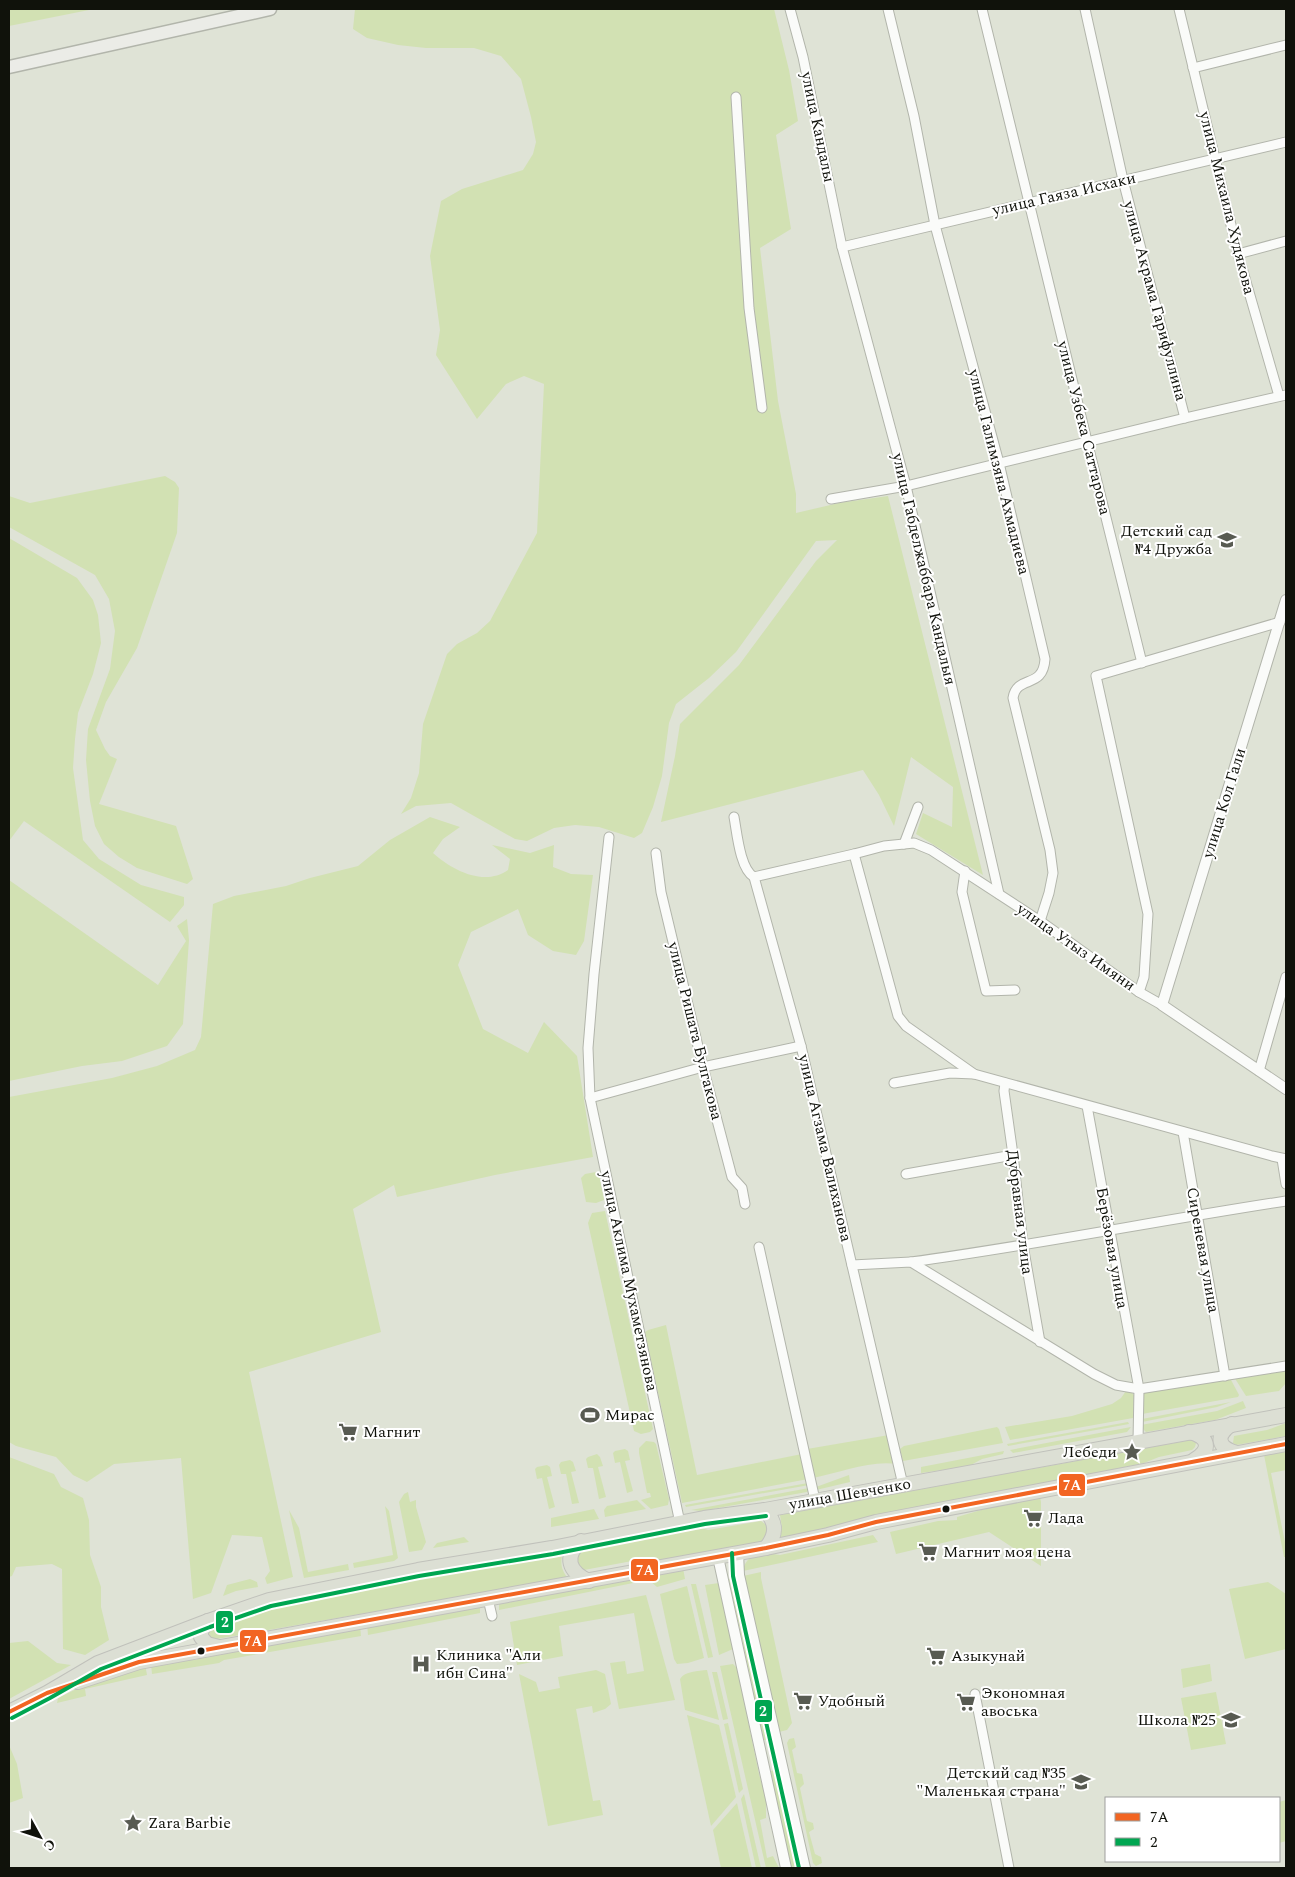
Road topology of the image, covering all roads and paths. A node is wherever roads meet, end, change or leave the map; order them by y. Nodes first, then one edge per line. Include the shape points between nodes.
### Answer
1 (270, 9) edge
2 (790, 9) edge
3 (888, 9) edge
4 (982, 9) edge
5 (1085, 9) edge
6 (1179, 9) edge
7 (1286, 45) edge
8 (9, 67) edge
9 (1193, 68) junction
10 (736, 97) dead end
11 (1286, 142) edge
12 (1215, 158) junction
13 (1123, 180) junction
14 (1029, 203) junction
15 (935, 225) junction
16 (1286, 241) edge
17 (842, 247) junction
18 (1238, 254) junction
19 (1282, 396) edge
20 (762, 408) dead end
21 (1185, 418) junction
22 (1087, 441) junction
23 (999, 463) junction
24 (906, 486) junction
25 (831, 499) dead end
26 (1286, 600) edge
27 (1280, 622) junction
28 (1142, 662) junction
29 (918, 807) dead end
30 (734, 817) dead end
31 (609, 837) dead end
32 (904, 844) junction
33 (656, 854) dead end
34 (854, 854) junction
35 (965, 871) junction
36 (754, 877) junction
37 (999, 894) junction
38 (1040, 921) junction
39 (1286, 977) edge
40 (1015, 990) dead end
41 (1139, 992) junction
42 (1162, 1005) junction
43 (801, 1046) junction
44 (703, 1067) junction
45 (1259, 1071) junction
46 (974, 1074) junction
47 (894, 1083) dead end
48 (1005, 1083) junction
49 (1286, 1089) edge
50 (590, 1098) junction
51 (1087, 1106) junction
52 (1183, 1132) junction
53 (1013, 1155) junction
54 (1284, 1159) edge
55 (906, 1174) dead end
56 (1286, 1184) edge
57 (1286, 1201) edge
58 (745, 1204) dead end
59 (1197, 1215) junction
60 (1108, 1229) junction
61 (1022, 1245) junction
62 (759, 1247) dead end
63 (911, 1262) junction
64 (852, 1265) junction
65 (1040, 1342) junction
66 (1286, 1366) edge
67 (1224, 1372) junction
68 (1139, 1390) junction
69 (1286, 1415) edge
70 (1232, 1424) junction
71 (1190, 1432) junction
72 (1138, 1442) junction
73 (1286, 1444) edge
74 (1237, 1453) junction
75 (1194, 1460) junction
76 (903, 1485) junction
77 (815, 1500) junction
78 (765, 1510) junction
79 (680, 1523) junction
80 (581, 1541) junction
81 (766, 1548) junction
82 (738, 1553) junction
83 (718, 1557) junction
84 (589, 1581) junction
85 (488, 1599) junction
86 (492, 1616) dead end
87 (208, 1621) junction
88 (218, 1648) junction
89 (100, 1668) junction
90 (974, 1694) dead end
91 (9, 1712) edge
92 (777, 1742) junction
93 (758, 1746) junction
94 (782, 1763) junction
95 (762, 1764) junction
96 (786, 1868) edge
97 (805, 1868) edge
98 (1009, 1868) edge

1 - 8 main road
2 - 17 street, улица Кандалы
3 - 15 street, улица Галимзяна Ахмадиева via 914,116
4 - 14 street, улица Узбека Саттарова
5 - 13 street, улица Акрама Гарифуллина
6 - 9 street, улица Михаила Худякова
7 - 9 street
9 - 12 street, улица Михаила Худякова
10 - 20 street via 750,308
11 - 12 street, улица Гаяза Исхаки
12 - 13 street, улица Гаяза Исхаки
12 - 18 street, улица Михаила Худякова
13 - 14 street, улица Гаяза Исхаки
13 - 21 street, улица Акрама Гарифуллина
14 - 15 street, улица Гаяза Исхаки
14 - 22 street, улица Узбека Саттарова
15 - 17 street, улица Гаяза Исхаки
15 - 23 street, улица Галимзяна Ахмадиева
16 - 18 street
17 - 24 street, улица Габделжаббара Кандалыя
18 - 19 street, улица Михаила Худякова
19 - 21 street
21 - 22 street
22 - 23 street
22 - 28 street, улица Узбека Саттарова
23 - 24 street
23 - 38 street, улица Галимзяна Ахмадиева via 1045,659 1040,675 1018,687 1013,698 1053,873
24 - 25 street
24 - 37 street, улица Габделжаббара Кандалыя
26 - 27 street, улица Кол Гали
27 - 28 street
27 - 42 street, улица Кол Гали
28 - 41 street via 1096,676 1148,914 1144,977
29 - 32 street
30 - 36 street, улица Агзама Валиханова via 744,865 748,874
31 - 50 street, улица Аклима Мухаметзянова via 592,993 588,1048
32 - 34 street, улица Утыз Имяни
32 - 35 street, улица Утыз Имяни via 914,843 931,850
33 - 44 street, улица Ришата Булгакова via 661,892
34 - 36 street, улица Утыз Имяни
34 - 46 street via 898,1016 906,1026
35 - 37 street, улица Утыз Имяни
35 - 40 street via 962,892 986,991
36 - 43 street, улица Агзама Валиханова
37 - 38 street, улица Утыз Имяни
38 - 41 street, улица Утыз Имяни
39 - 45 street
41 - 42 street, улица Утыз Имяни
42 - 45 street, улица Утыз Имяни
43 - 44 street
43 - 64 street, улица Агзама Валиханова
44 - 50 street
44 - 58 street, улица Ришата Булгакова via 732,1177 742,1188
45 - 49 street, улица Утыз Имяни
46 - 47 street via 950,1073
46 - 48 street
48 - 51 street
48 - 53 street, Дубравная улица
50 - 79 street, улица Аклима Мухаметзянова
51 - 52 street
51 - 60 street, Берёзовая улица
52 - 54 street
52 - 59 street, Сиреневая улица
53 - 55 street
53 - 61 street, Дубравная улица
54 - 56 street
57 - 59 street
59 - 60 street
59 - 67 street, Сиреневая улица
60 - 61 street
60 - 68 street, Берёзовая улица
61 - 63 street
61 - 65 street, Дубравная улица
62 - 77 street
63 - 64 street
63 - 65 street
64 - 76 street, улица Агзама Валиханова
65 - 68 street via 1109,1382
66 - 67 street
67 - 68 street
68 - 72 street, Берёзовая улица
69 - 70 main road, улица Шевченко
70 - 71 main road, улица Шевченко
70 - 74 main road via 1220,1437 1228,1451
71 - 72 main road, улица Шевченко
71 - 75 main road via 1205,1440 1203,1455
72 - 76 main road, улица Шевченко
73 - 74 main road, улица Шевченко
74 - 75 main road, улица Шевченко
75 - 81 main road, улица Шевченко via 876,1522
76 - 77 main road, улица Шевченко
77 - 78 main road, улица Шевченко
78 - 79 main road, улица Шевченко
78 - 81 main road via 775,1528 772,1541
79 - 80 main road, улица Шевченко
80 - 84 main road via 572,1551 570,1564 577,1574
80 - 87 main road, улица Шевченко via 277,1598
81 - 82 main road, улица Шевченко
82 - 83 main road, улица Шевченко
82 - 92 street via 739,1575
83 - 84 main road, улица Шевченко
83 - 93 street
84 - 85 main road, улица Шевченко
85 - 86 street
85 - 88 main road, улица Шевченко
87 - 88 main road via 201,1636 207,1644
87 - 89 main road, улица Шевченко
88 - 89 main road, улица Шевченко
89 - 91 main road, улица Шевченко
90 - 98 street
92 - 93 street
92 - 94 street
93 - 95 street
94 - 95 street via 771,1757
94 - 97 street
95 - 96 street

